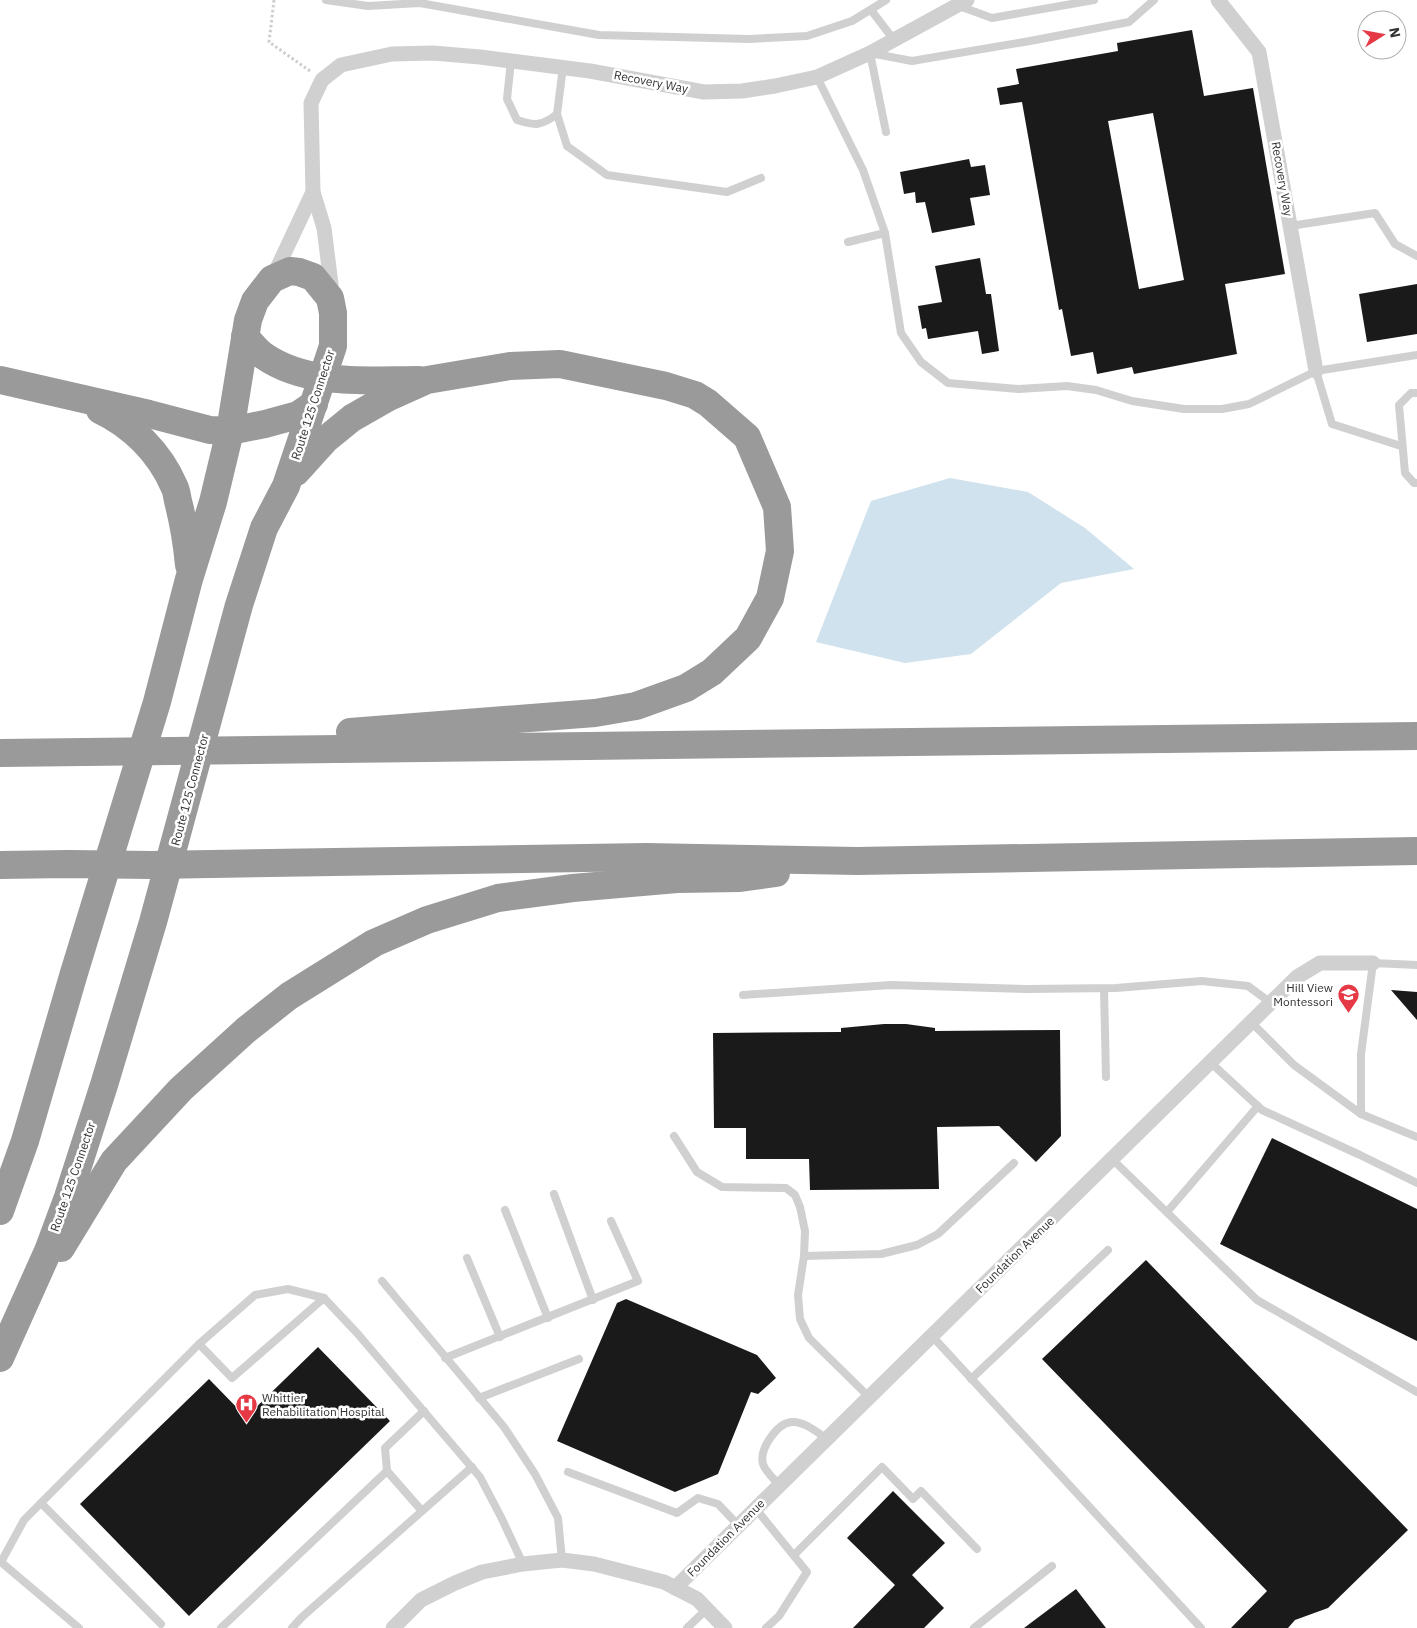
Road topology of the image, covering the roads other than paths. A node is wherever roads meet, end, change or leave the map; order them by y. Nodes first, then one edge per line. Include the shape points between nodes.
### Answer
1 (326, 0) edge
2 (886, 0) edge
3 (1094, 0) edge
4 (1154, 0) edge
5 (1218, 0) edge
6 (963, 3) edge
7 (871, 10) junction
8 (894, 40) junction
9 (870, 53) junction
10 (511, 61) junction
11 (563, 68) junction
12 (818, 76) junction
13 (557, 114) junction
14 (886, 132) dead end
15 (762, 178) dead end
16 (313, 192) junction
17 (1290, 226) junction
18 (885, 233) junction
19 (848, 242) dead end
20 (1417, 256) edge
21 (272, 278) junction
22 (330, 298) junction
23 (245, 337) junction
24 (1417, 355) edge
25 (1316, 371) junction
26 (323, 376) junction
27 (0, 380) edge
28 (426, 380) junction
29 (1417, 393) edge
30 (69, 396) junction
31 (314, 404) junction
32 (230, 431) junction
33 (1401, 446) junction
34 (1417, 483) edge
35 (286, 486) junction
36 (190, 579) junction
37 (1417, 736) edge
38 (246, 751) junction
39 (0, 753) edge
40 (1417, 851) edge
41 (857, 861) junction
42 (0, 865) edge
43 (1373, 963) junction
44 (1417, 965) edge
45 (1104, 988) junction
46 (743, 995) dead end
47 (1271, 1003) junction
48 (1251, 1022) junction
49 (1210, 1062) junction
50 (1106, 1077) dead end
51 (1258, 1106) junction
52 (1361, 1114) junction
53 (674, 1136) dead end
54 (1417, 1138) edge
55 (1112, 1159) junction
56 (1014, 1163) dead end
57 (1417, 1183) edge
58 (554, 1194) dead end
59 (505, 1210) dead end
60 (0, 1211) edge
61 (1166, 1212) junction
62 (611, 1221) dead end
63 (1108, 1250) dead end
64 (804, 1256) junction
65 (468, 1258) dead end
66 (382, 1281) dead end
67 (324, 1298) junction
68 (593, 1300) junction
69 (20, 1313) junction
70 (548, 1318) junction
71 (932, 1336) junction
72 (500, 1337) junction
73 (199, 1344) junction
74 (0, 1358) edge
75 (445, 1358) junction
76 (579, 1359) dead end
77 (971, 1379) junction
78 (1417, 1392) edge
79 (869, 1397) junction
80 (479, 1398) junction
81 (424, 1411) junction
82 (828, 1438) junction
83 (472, 1467) junction
84 (387, 1471) junction
85 (568, 1472) dead end
86 (780, 1486) junction
87 (42, 1503) junction
88 (756, 1509) junction
89 (422, 1511) junction
90 (739, 1526) junction
91 (977, 1549) dead end
92 (794, 1555) junction
93 (562, 1560) junction
94 (523, 1564) junction
95 (1052, 1566) dead end
96 (676, 1588) junction
97 (707, 1609) junction
98 (161, 1624) dead end
99 (400, 1626) edge
100 (79, 1628) edge
101 (221, 1628) edge
102 (292, 1628) edge
103 (687, 1628) edge
104 (725, 1628) edge
105 (766, 1628) edge
106 (974, 1628) edge
107 (1201, 1628) edge

1 - 7 lane via 368,6 420,3 599,35 749,39 807,36 852,21
2 - 7 lane
3 - 6 lane via 992,18
4 - 9 lane via 1129,22 1030,41 912,61
5 - 17 street, Recovery Way via 1259,52
6 - 8 street, Recovery Way
7 - 8 lane
8 - 9 street, Recovery Way
9 - 12 street, Recovery Way
9 - 14 lane
10 - 11 street, Recovery Way
10 - 13 lane via 507,99 517,120 532,125 546,122
10 - 16 street, Recovery Way via 433,53 392,54 341,65 322,80 311,103
11 - 12 street, Recovery Way via 704,92 742,91
11 - 13 lane
12 - 18 lane via 863,170
13 - 15 lane via 567,146 607,175 727,192
16 - 21 street
16 - 22 street via 324,228
17 - 20 lane via 1376,213 1395,244
17 - 25 street, Recovery Way
18 - 19 lane
18 - 25 lane via 901,333 921,362 948,383 1019,389 1066,386 1184,409 1222,409 1249,404
21 - 22 highway via 290,271 299,272 313,277
21 - 23 highway via 254,301
22 - 26 highway, Route 125 Connector via 333,346
23 - 26 highway via 277,364
23 - 32 highway
24 - 25 lane
25 - 33 lane via 1332,424
26 - 28 highway via 358,380
26 - 31 highway, Route 125 Connector
27 - 30 highway
28 - 35 highway via 352,418 325,440
28 - 38 highway via 510,366 560,364 695,395 747,437 777,506 780,551 770,598 748,638 712,672 686,688 636,706 595,713 327,734 286,740
29 - 33 lane via 1411,393 1399,405
30 - 32 highway via 210,430
30 - 36 highway via 116,417 139,435 158,458 174,486 187,538
31 - 32 highway via 298,415
31 - 35 highway, Route 125 Connector
32 - 36 highway
33 - 34 lane via 1405,473
35 - 69 highway, Route 125 Connector via 264,528 239,605 153,922 68,1198
36 - 60 highway via 158,702 25,1141
37 - 38 highway
38 - 39 highway
40 - 41 highway
41 - 42 highway via 646,857
41 - 69 highway via 740,878 668,880 498,898 427,920 374,943 289,996 181,1089 114,1161
43 - 44 lane
43 - 47 street, Foundation Avenue via 1320,963 1298,976
43 - 52 lane via 1361,1054
45 - 46 lane via 891,985
45 - 47 lane via 1202,981 1248,986
45 - 50 lane
47 - 48 street, Foundation Avenue
48 - 49 street, Foundation Avenue
48 - 52 lane via 1294,1065
49 - 51 lane
49 - 55 street, Foundation Avenue
51 - 57 lane
51 - 61 lane
52 - 54 lane
53 - 64 lane via 697,1172 722,1187 786,1188 795,1195 805,1231
55 - 61 lane
55 - 71 street, Foundation Avenue
56 - 64 lane via 938,1234 916,1245 881,1254
58 - 68 lane
59 - 70 lane
61 - 78 lane via 1257,1300
62 - 68 lane via 638,1281
63 - 77 lane
64 - 79 lane via 798,1295 800,1319 809,1338
65 - 72 lane
66 - 75 lane
67 - 73 lane via 288,1288 255,1294
67 - 73 lane via 232,1378
67 - 81 lane
68 - 70 lane
69 - 74 highway, Route 125 Connector
70 - 72 lane
71 - 77 lane
71 - 79 street, Foundation Avenue
72 - 75 lane
73 - 87 lane
75 - 80 lane
76 - 80 lane
77 - 107 lane
79 - 82 street, Foundation Avenue
80 - 93 lane via 535,1474 558,1518
81 - 83 lane
81 - 84 lane via 385,1448
82 - 86 street, Foundation Avenue
82 - 86 lane via 801,1423 784,1424 775,1432 764,1448 763,1465
83 - 89 lane
83 - 94 lane
84 - 89 lane
84 - 101 lane
85 - 90 lane via 677,1513 698,1498 718,1504
86 - 88 street, Foundation Avenue
87 - 98 lane
87 - 100 lane via 24,1520 1,1562
88 - 90 street, Foundation Avenue
88 - 92 lane
89 - 102 lane
90 - 96 street, Foundation Avenue
91 - 92 lane via 921,1491 913,1499 882,1467
92 - 105 lane via 807,1572 779,1616
93 - 94 street
93 - 96 street via 628,1572
94 - 99 street via 482,1572 421,1600
95 - 106 lane
96 - 97 street via 698,1599
97 - 103 lane
97 - 104 street

